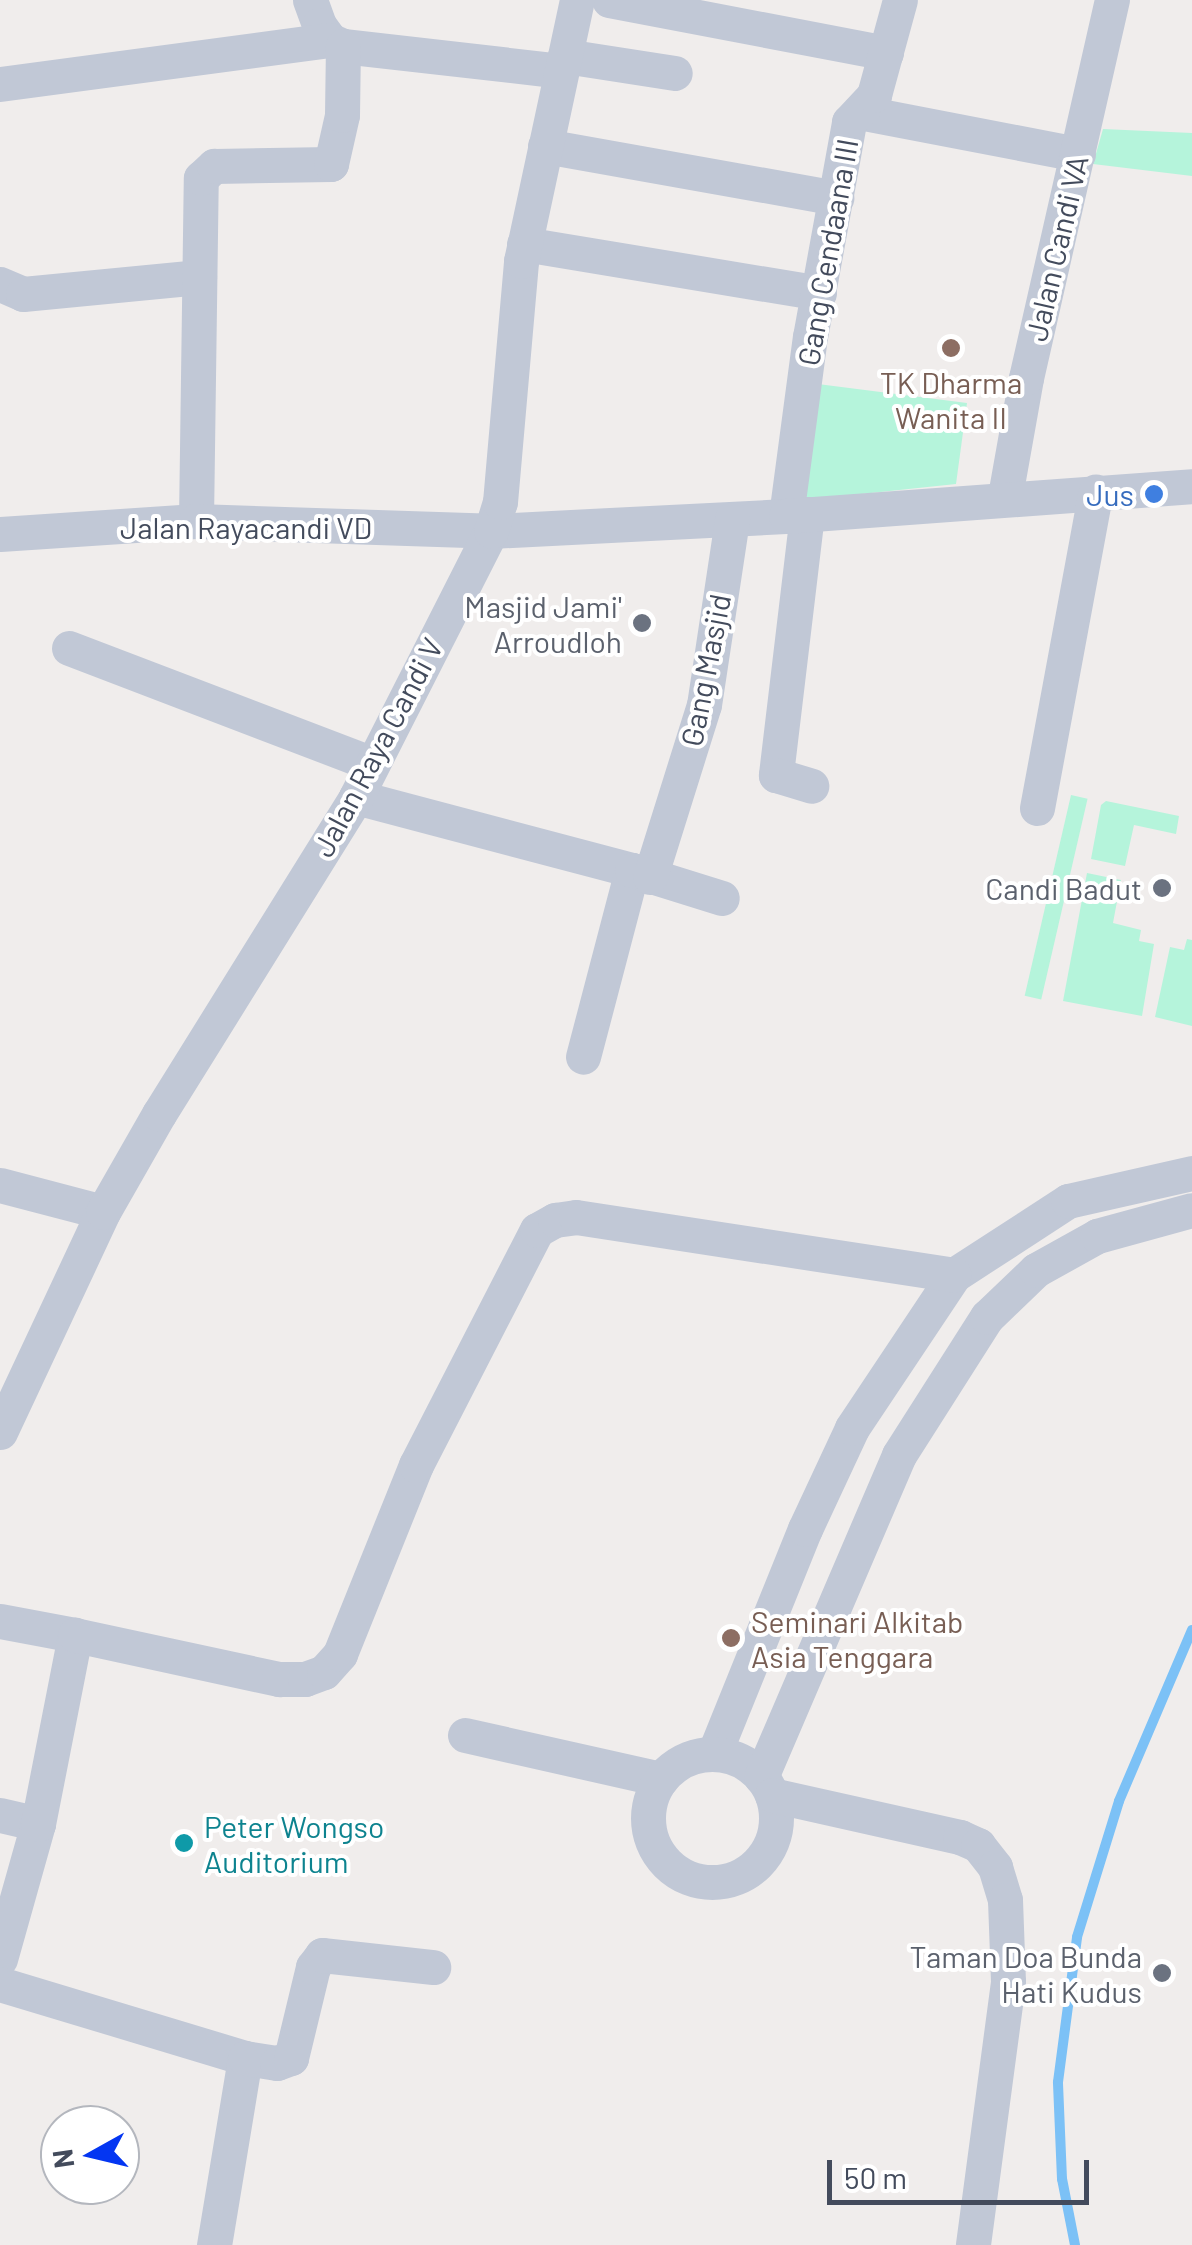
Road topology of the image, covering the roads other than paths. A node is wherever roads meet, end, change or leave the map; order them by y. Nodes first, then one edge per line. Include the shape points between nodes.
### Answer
1 (310, 0) edge
2 (577, 0) edge
3 (609, 0) edge
4 (900, 0) edge
5 (1112, 0) edge
6 (337, 43) junction
7 (886, 54) junction
8 (563, 64) junction
9 (675, 73) dead end
10 (0, 84) edge
11 (859, 112) junction
12 (545, 146) junction
13 (1078, 154) junction
14 (836, 198) junction
15 (524, 244) junction
16 (199, 277) junction
17 (0, 284) edge
18 (818, 293) junction
19 (1192, 486) edge
20 (1096, 491) junction
21 (1005, 496) junction
22 (797, 515) junction
23 (732, 519) junction
24 (196, 521) junction
25 (492, 531) junction
26 (0, 534) edge
27 (69, 648) dead end
28 (372, 764) junction
29 (811, 786) dead end
30 (356, 797) junction
31 (1037, 808) dead end
32 (640, 873) junction
33 (722, 898) dead end
34 (583, 1057) dead end
35 (1192, 1173) edge
36 (0, 1185) edge
37 (1192, 1210) edge
38 (103, 1212) junction
39 (954, 1275) junction
40 (12, 1377) edge
41 (0, 1432) edge
42 (0, 1621) edge
43 (75, 1636) junction
44 (464, 1735) dead end
45 (714, 1754) junction
46 (660, 1780) junction
47 (766, 1786) junction
48 (0, 1815) edge
49 (38, 1824) junction
50 (0, 1959) edge
51 (433, 1967) dead end
52 (0, 1984) edge
53 (246, 2058) junction
54 (214, 2245) edge
55 (974, 2245) edge

1 - 6 street via 318,25
2 - 8 street, Jalan Raya Candi V
3 - 7 street
4 - 7 street, Gang Cendaana III
5 - 13 street, Jalan Candi VA
6 - 8 street
6 - 10 street
6 - 16 street via 342,115 330,164 206,170
7 - 11 street, Gang Cendaana III via 874,95
8 - 9 street
8 - 12 street, Jalan Raya Candi V
11 - 13 street
11 - 14 street, Gang Cendaana III via 849,122
12 - 14 street
12 - 15 street, Jalan Raya Candi V
13 - 21 street, Jalan Candi VA
14 - 18 street, Gang Cendaana III
15 - 18 street
15 - 25 street, Jalan Raya Candi V
16 - 17 street via 23,294
16 - 24 street
18 - 22 street, Gang Cendaana III
19 - 20 street, Jalan Rayacandi VD
20 - 21 street, Jalan Rayacandi VD
20 - 31 street
21 - 22 street, Jalan Rayacandi VD
22 - 23 street, Jalan Rayacandi VD
22 - 29 street, Gang Cendaana III via 776,776
23 - 25 street, Jalan Rayacandi VD
23 - 32 street, Gang Masjid via 704,705
24 - 25 street, Jalan Rayacandi VD
24 - 26 street, Jalan Rayacandi VD
25 - 28 street, Jalan Raya Candi V
27 - 28 street
28 - 30 street, Jalan Raya Candi V
30 - 32 street
30 - 38 street, Jalan Raya Candi V
32 - 33 street
32 - 34 street, Gang Masjid
35 - 39 street via 1068,1200
36 - 38 street
37 - 47 street via 1097,1236 1036,1270 986,1317 900,1455
38 - 40 street, Jalan Raya Candi V
39 - 43 street via 576,1217 555,1220 537,1230 434,1432 340,1654 324,1672 280,1679
39 - 45 street via 852,1428
40 - 41 street, Jalan Raya Candi V
42 - 43 street
43 - 49 street
44 - 46 street
45 - 46 street via 676,1765
45 - 47 street via 748,1765
46 - 47 street via 649,1810 652,1843 664,1862 703,1882 746,1873 762,1858 774,1828
47 - 55 street via 960,1836 978,1844 995,1867 1005,1900 1008,1982
48 - 49 street
49 - 50 street
51 - 53 street via 322,1956 291,2058
52 - 53 street
53 - 54 street

